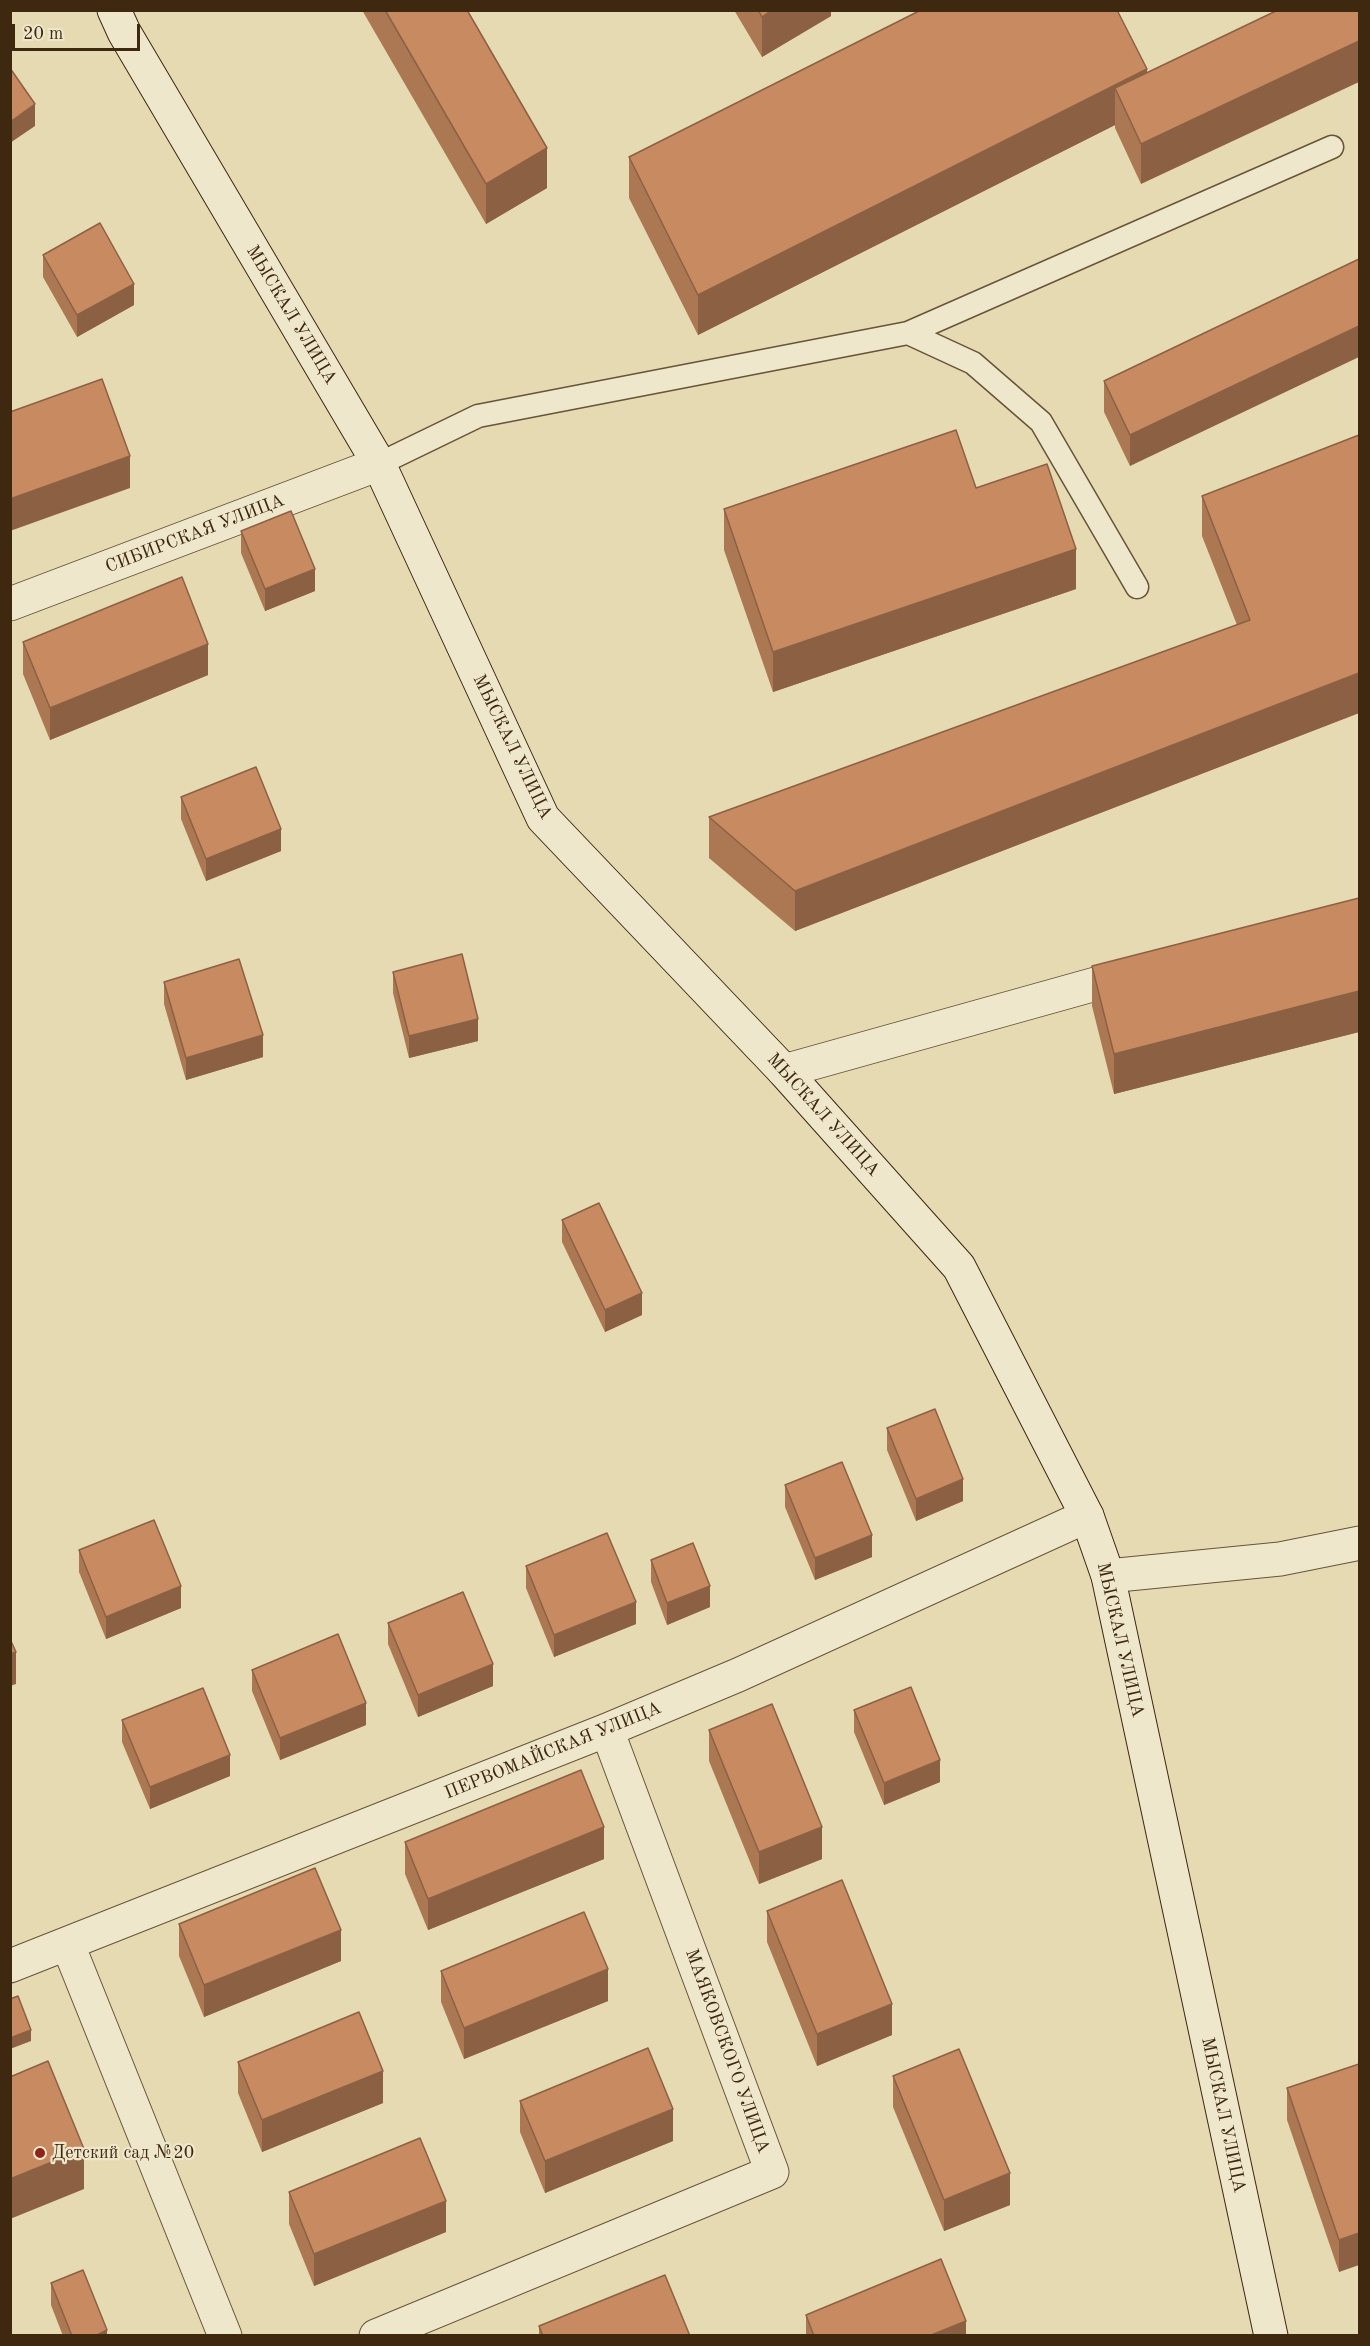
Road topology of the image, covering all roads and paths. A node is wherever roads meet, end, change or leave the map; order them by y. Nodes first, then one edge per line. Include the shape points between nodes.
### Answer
1 (114, 10) edge
2 (1332, 147) dead end
3 (908, 333) junction
4 (379, 464) junction
5 (1137, 587) dead end
6 (10, 604) edge
7 (1164, 965) edge
8 (784, 1071) junction
9 (1087, 1516) junction
10 (1359, 1543) edge
11 (1108, 1576) junction
12 (607, 1730) junction
13 (69, 1945) junction
14 (10, 1966) edge
15 (225, 2336) edge
16 (376, 2336) edge
17 (1271, 2336) edge

1 - 4 street, МЫСКАЛ УЛИЦА
2 - 3 lane
3 - 4 lane via 478,416
3 - 5 lane via 973,363 1041,422
4 - 6 street, СИБИРСКАЯ УЛИЦА
4 - 8 street, МЫСКАЛ УЛИЦА via 543,818
7 - 8 street
8 - 9 street, МЫСКАЛ УЛИЦА via 959,1267
9 - 11 street, МЫСКАЛ УЛИЦА
9 - 12 street, ПЕРВОМАЙСКАЯ УЛИЦА via 738,1675
10 - 11 street via 1280,1559
11 - 17 street, МЫСКАЛ УЛИЦА
12 - 13 street, ПЕРВОМАЙСКАЯ УЛИЦА
12 - 16 street, МАЯКОВСКОГО УЛИЦА via 772,2172
13 - 14 street, ПЕРВОМАЙСКАЯ УЛИЦА
13 - 15 street

